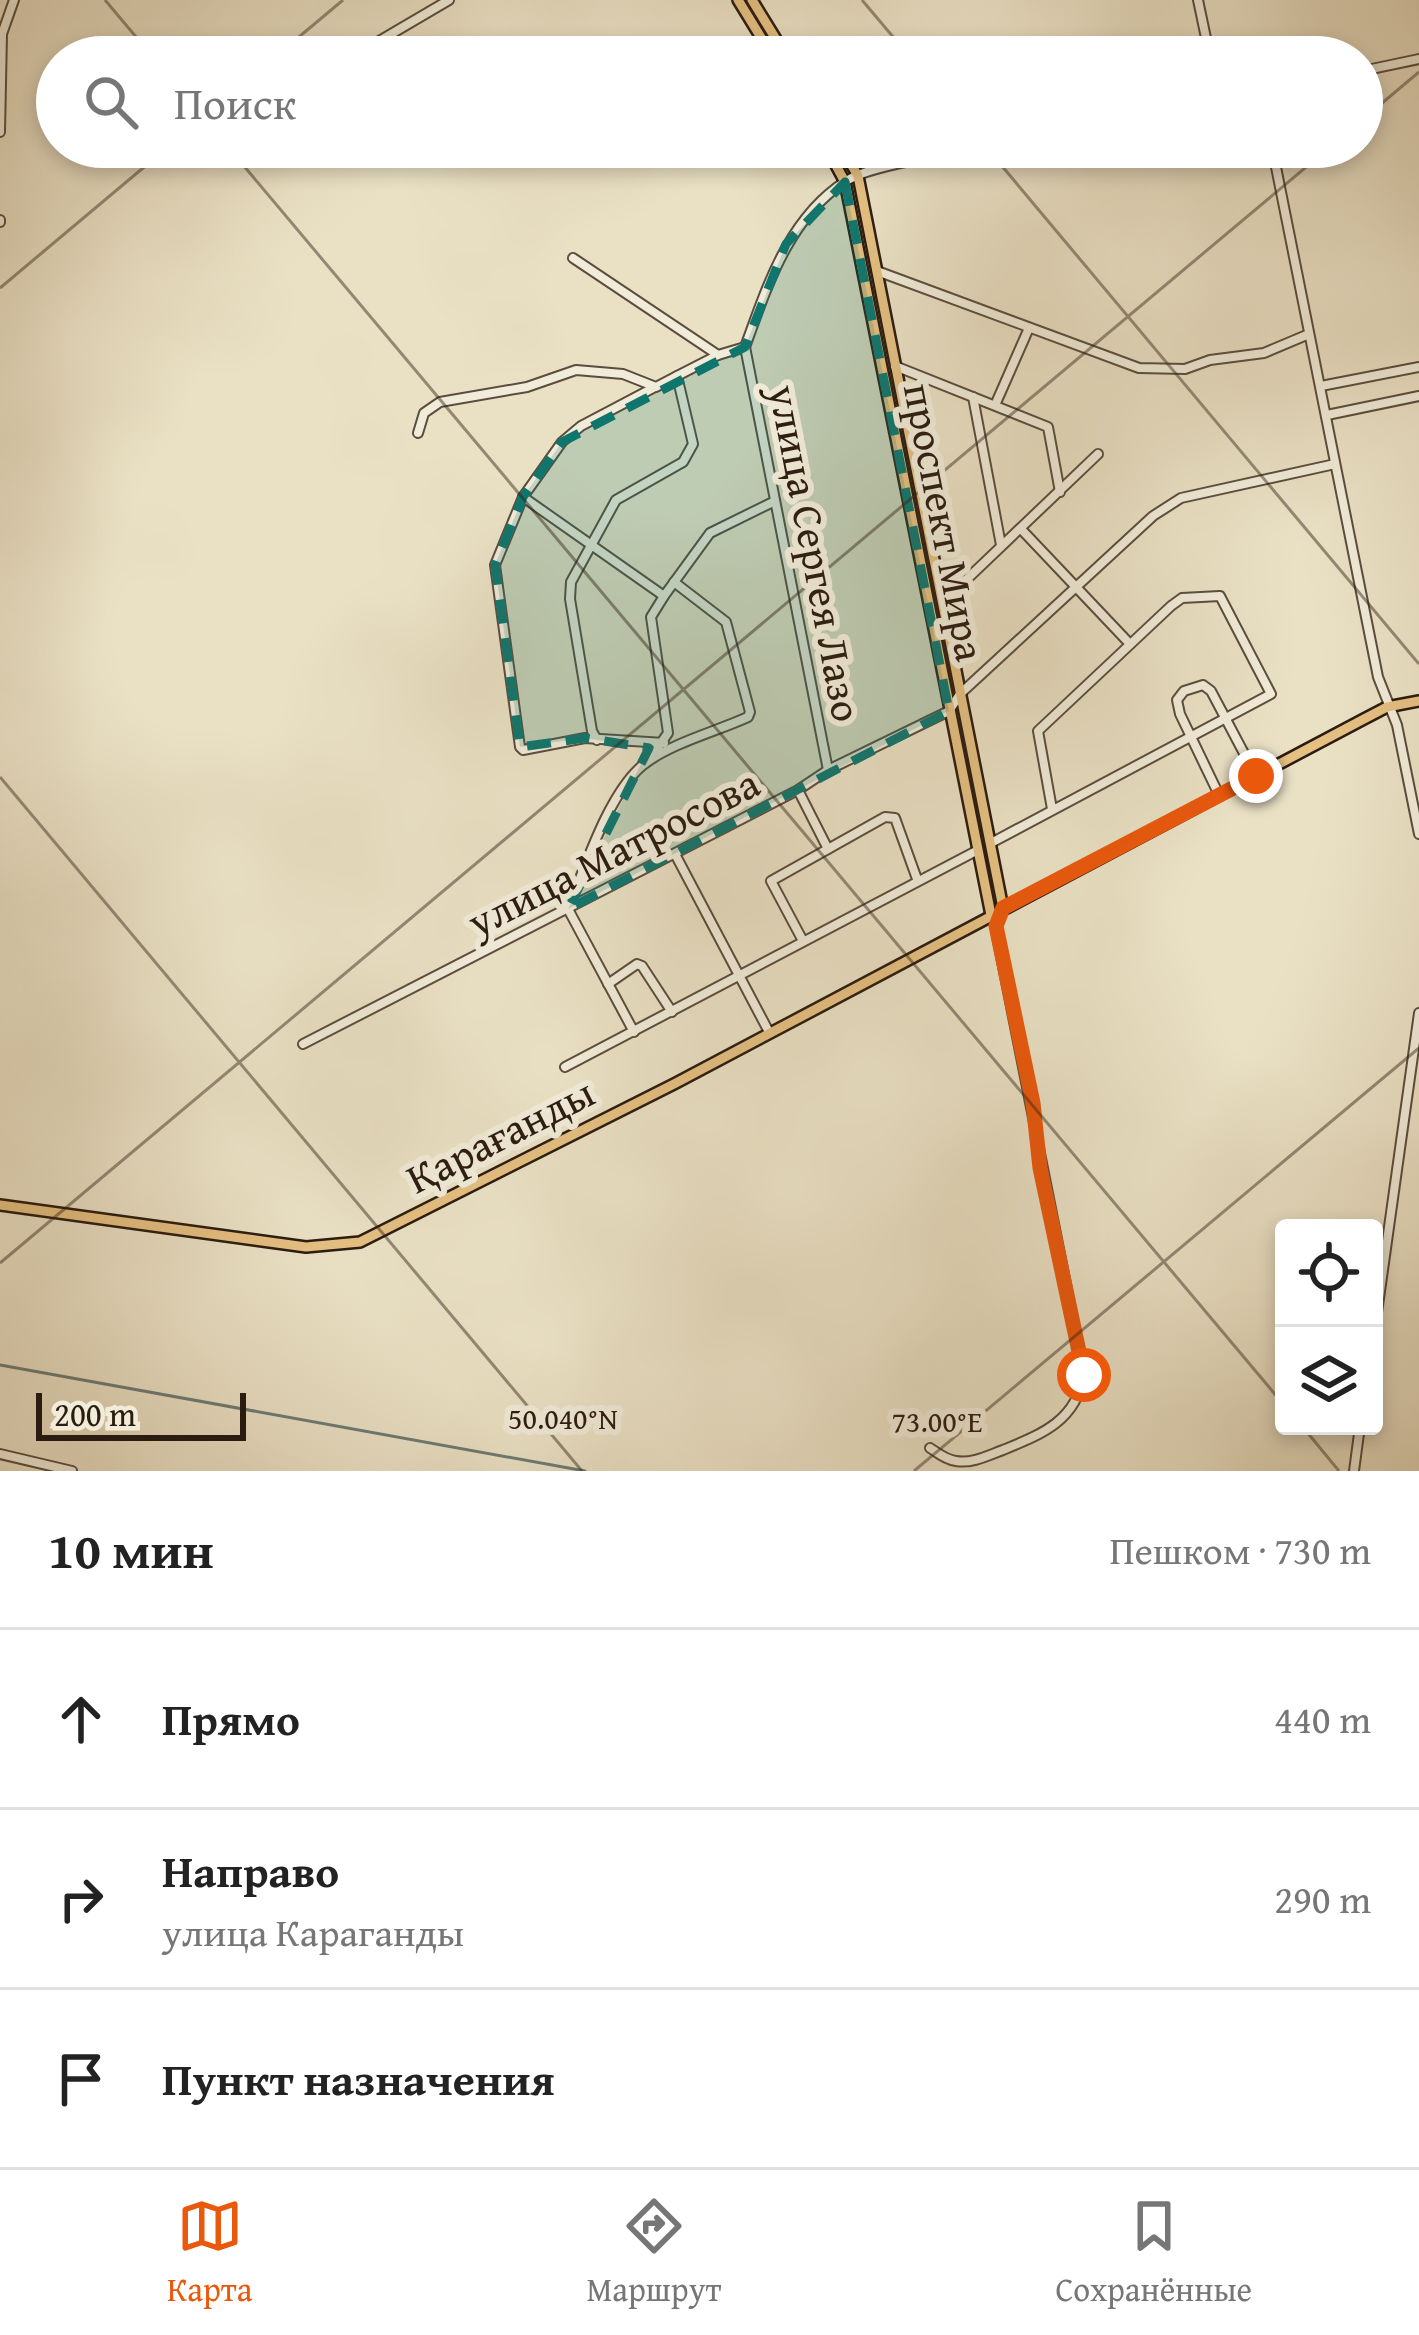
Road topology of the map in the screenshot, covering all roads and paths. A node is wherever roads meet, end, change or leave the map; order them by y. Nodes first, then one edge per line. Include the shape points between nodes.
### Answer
1 (14, 0) edge
2 (449, 0) edge
3 (738, 0) edge
4 (752, 0) edge
5 (1198, 0) edge
6 (388, 36) edge
7 (760, 36) edge
8 (774, 36) edge
9 (1206, 36) edge
10 (1419, 59) edge
11 (1383, 67) edge
12 (0, 132) edge
13 (837, 168) edge
14 (854, 168) edge
15 (896, 168) edge
16 (1276, 168) edge
17 (859, 176) junction
18 (845, 182) junction
19 (574, 258) dead end
20 (877, 271) junction
21 (1028, 328) junction
22 (1309, 334) junction
23 (745, 347) junction
24 (718, 355) junction
25 (895, 366) junction
26 (1419, 367) edge
27 (677, 376) junction
28 (1321, 386) junction
29 (656, 387) junction
30 (1419, 396) edge
31 (973, 397) junction
32 (996, 403) junction
33 (1328, 415) junction
34 (418, 433) dead end
35 (1098, 454) dead end
36 (1335, 464) junction
37 (1060, 492) junction
38 (523, 497) junction
39 (775, 501) junction
40 (1021, 529) junction
41 (590, 542) junction
42 (1001, 545) junction
43 (674, 582) junction
44 (1076, 586) junction
45 (664, 596) junction
46 (942, 603) junction
47 (1130, 644) junction
48 (960, 694) junction
49 (1419, 701) edge
50 (1388, 707) junction
51 (950, 711) junction
52 (1227, 717) junction
53 (1191, 735) junction
54 (597, 740) junction
55 (664, 742) junction
56 (647, 762) junction
57 (828, 770) junction
58 (1256, 776) junction
59 (798, 790) junction
60 (1219, 795) junction
61 (1052, 809) junction
62 (1419, 834) edge
63 (991, 843) junction
64 (828, 848) junction
65 (978, 850) junction
66 (675, 854) junction
67 (916, 880) junction
68 (1003, 908) junction
69 (568, 909) junction
70 (993, 920) junction
71 (803, 941) junction
72 (740, 973) junction
73 (608, 984) junction
74 (672, 1012) junction
75 (1419, 1013) edge
76 (634, 1032) junction
77 (769, 1032) junction
78 (303, 1044) dead end
79 (565, 1067) dead end
80 (0, 1205) edge
81 (1375, 1327) edge
82 (1359, 1435) edge
83 (930, 1448) dead end
84 (0, 1454) edge
85 (48, 1468) edge
86 (72, 1471) edge
87 (1354, 1471) edge

1 - 12 street via 2,34
2 - 6 street
3 - 7 main road
4 - 8 main road
5 - 9 street
10 - 11 street
13 - 18 main road, проспект Мира
14 - 17 main road, проспект Мира
15 - 17 street
16 - 22 street
17 - 18 street
17 - 20 main road, проспект Мира
18 - 23 street, улица Сергея Лазо via 787,244
18 - 51 main road, проспект Мира
19 - 24 street, улица Сергея Лазо
20 - 21 street
20 - 25 main road, проспект Мира
21 - 22 street via 1125,364 1171,370 1264,353
21 - 32 street
22 - 28 street
23 - 24 street, улица Сергея Лазо
23 - 39 street, улица Сергея Лазо
24 - 27 street
25 - 31 street
25 - 46 main road, проспект Мира
26 - 28 street
27 - 29 street
27 - 41 street via 693,444 683,461 616,500
28 - 33 street
29 - 34 street via 576,370 440,402 424,413
29 - 38 street via 581,426
30 - 33 street
31 - 32 street
31 - 42 street
32 - 37 street via 1048,427
33 - 36 street
35 - 37 street
36 - 44 street via 1181,498
36 - 50 street
37 - 40 street
38 - 41 street
38 - 54 street via 495,565 520,747
39 - 43 street via 710,533
39 - 57 street, улица Сергея Лазо
40 - 42 street
40 - 44 street
41 - 45 street
41 - 54 street via 569,590
42 - 46 street
43 - 45 street
43 - 56 street via 726,622 750,712
44 - 47 street
44 - 48 street
45 - 55 street via 651,617
46 - 48 main road, проспект Мира
47 - 52 street via 1182,598 1220,596 1271,694
47 - 61 street via 1038,731
48 - 51 street
48 - 63 main road, проспект Мира
49 - 50 main road, Қарағанды
50 - 58 main road, Қарағанды
50 - 62 street
51 - 57 street, улица Матросова
51 - 65 main road, проспект Мира
52 - 53 street
52 - 53 street via 1203,685 1184,691 1177,700
52 - 58 street
53 - 60 street
53 - 61 street
54 - 55 street
55 - 56 street
56 - 69 street via 614,806
57 - 59 street, улица Матросова
58 - 60 main road, Қарағанды
59 - 64 street
59 - 66 street, улица Матросова
60 - 68 main road, Қарағанды
61 - 63 street
63 - 68 main road, проспект Мира
64 - 67 street via 895,818
64 - 71 street via 771,881
65 - 67 street
65 - 70 main road, проспект Мира
66 - 69 street, улица Матросова
66 - 72 street
67 - 71 street
68 - 70 main road, Қарағанды
69 - 73 street
69 - 78 street, улица Матросова
70 - 77 main road, Қарағанды
70 - 83 street via 1084,1375 1066,1415 1044,1433 969,1461
71 - 72 street
72 - 74 street
72 - 77 street
73 - 74 street via 642,965
73 - 76 street
74 - 76 street
75 - 81 street
76 - 79 street
77 - 80 main road, Қарағанды via 360,1242 306,1247
82 - 87 street
84 - 85 street
85 - 86 street

